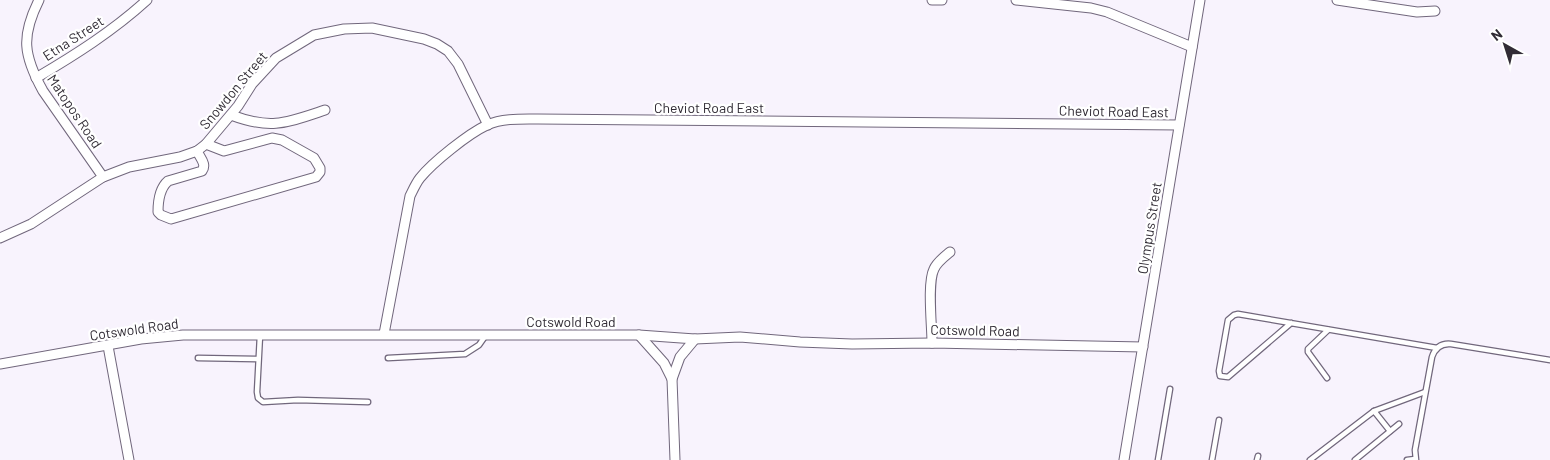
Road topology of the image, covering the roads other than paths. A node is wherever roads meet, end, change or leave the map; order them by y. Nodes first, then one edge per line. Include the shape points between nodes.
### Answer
1 (40, 0) edge
2 (148, 0) edge
3 (932, 0) edge
4 (942, 0) edge
5 (1016, 0) edge
6 (1200, 0) edge
7 (1337, 0) edge
8 (1435, 11) dead end
9 (1192, 47) junction
10 (36, 78) junction
11 (325, 110) dead end
12 (231, 114) junction
13 (488, 125) junction
14 (1179, 125) junction
15 (206, 144) junction
16 (197, 151) junction
17 (103, 177) junction
18 (0, 238) edge
19 (950, 252) dead end
20 (1291, 323) junction
21 (1328, 330) junction
22 (384, 334) junction
23 (260, 335) junction
24 (486, 335) junction
25 (639, 336) junction
26 (695, 339) junction
27 (932, 343) junction
28 (108, 346) junction
29 (1143, 347) junction
30 (1437, 348) junction
31 (198, 358) dead end
32 (388, 358) dead end
33 (258, 360) junction
34 (1550, 360) edge
35 (0, 364) edge
36 (1327, 378) dead end
37 (672, 379) junction
38 (1170, 389) dead end
39 (1425, 392) junction
40 (368, 402) dead end
41 (1374, 411) junction
42 (1219, 420) dead end
43 (1399, 424) dead end
44 (1390, 431) junction
45 (129, 460) edge
46 (675, 460) edge
47 (1124, 460) edge
48 (1158, 460) edge
49 (1212, 460) edge
50 (1310, 460) edge
51 (1355, 460) edge
52 (1406, 460) edge
53 (1416, 460) edge

1 - 10 street, Matopos Road via 26,34 29,60
2 - 10 street, Etna Street via 95,42
3 - 4 street
5 - 9 street via 1107,12
6 - 9 street, Olympus Street
7 - 8 street via 1417,12
9 - 14 street, Olympus Street
10 - 17 street, Matopos Road
11 - 12 street via 288,123 274,124 251,122
12 - 13 street, Snowdon Street via 265,69 290,49 314,35 372,28 424,39 448,51 458,64
12 - 15 street, Snowdon Street
13 - 14 street, Cheviot Road East via 508,120 538,119
13 - 22 street, Cheviot Road East via 435,162 419,179 410,196
14 - 29 street, Olympus Street
15 - 16 street, Snowdon Street
15 - 16 street via 224,151 272,138 282,140 314,158 320,172 316,177 171,219 161,215 158,206 164,184 204,168
16 - 17 street, Snowdon Street via 129,167
17 - 18 street, Snowdon Street via 31,224
19 - 27 street via 933,270
20 - 20 lane via 1228,377 1220,376 1230,316 1238,314
20 - 21 lane
21 - 30 lane
21 - 36 lane via 1308,349
22 - 23 street, Cotswold Road
22 - 24 street, Cotswold Road
23 - 28 street, Cotswold Road via 184,335
23 - 33 lane
24 - 25 street, Cotswold Road
24 - 32 lane via 479,345 465,354
25 - 26 street, Cotswold Road
25 - 37 street via 664,363
26 - 27 street, Cotswold Road via 740,337 852,344
26 - 37 street via 680,357
27 - 29 street, Cotswold Road
28 - 35 street, Cotswold Road
28 - 45 street
29 - 47 street, Olympus Street
30 - 34 lane via 1451,344
30 - 39 lane
31 - 33 lane
33 - 40 lane via 257,392 263,402
37 - 46 street
38 - 48 lane
39 - 41 lane
39 - 53 lane via 1414,450
41 - 44 lane
41 - 50 lane
42 - 49 lane
43 - 44 lane
44 - 51 lane
52 - 53 lane

